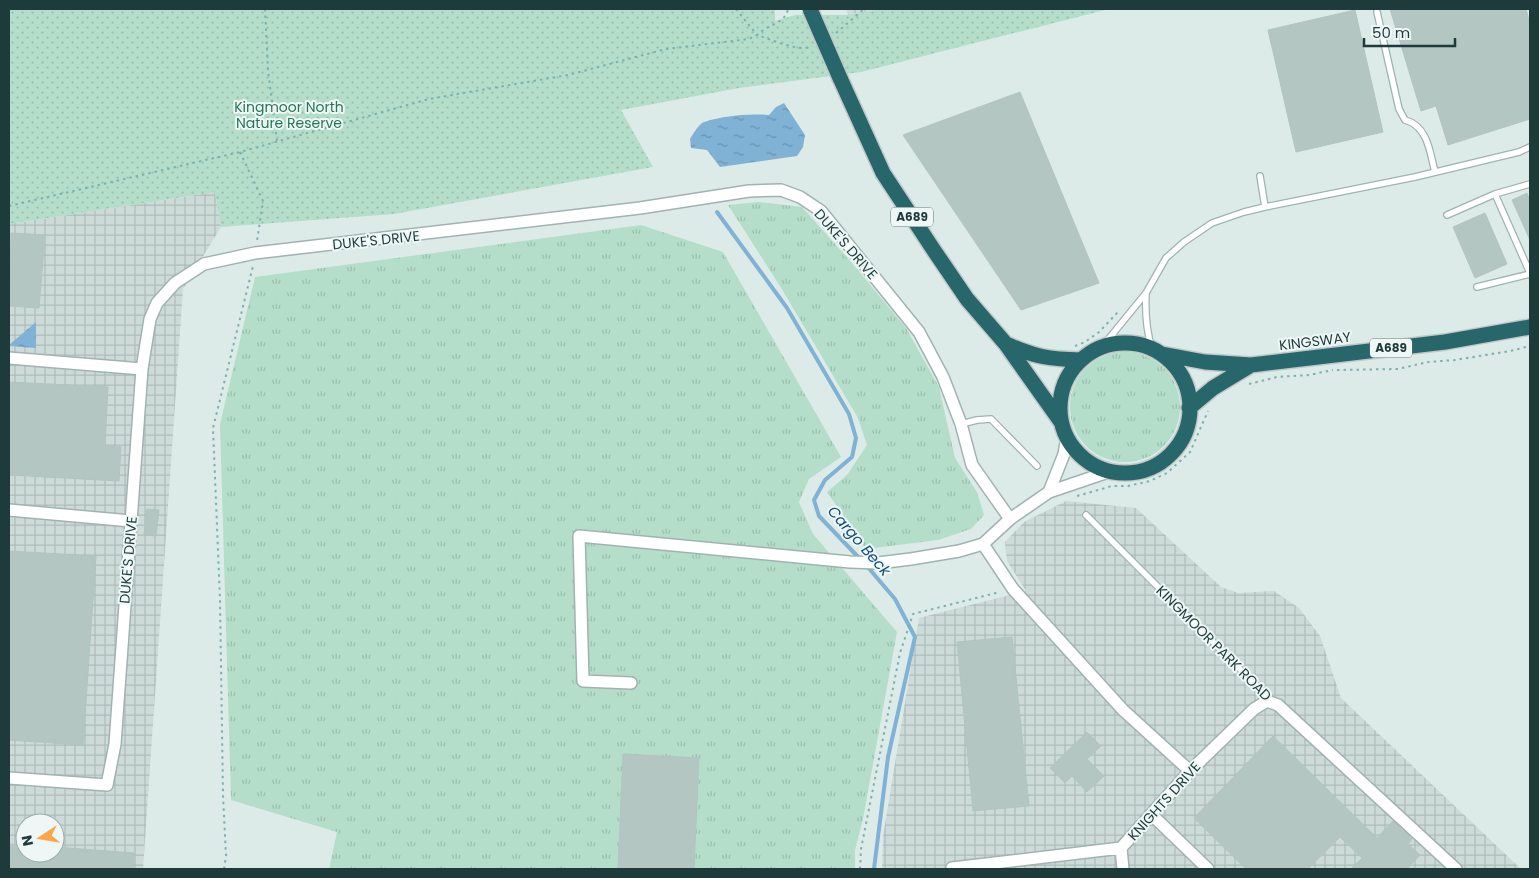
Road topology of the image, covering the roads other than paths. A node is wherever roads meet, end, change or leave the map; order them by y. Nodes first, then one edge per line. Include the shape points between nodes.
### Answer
1 (810, 9) edge
2 (1377, 12) dead end
3 (1530, 147) edge
4 (1435, 172) junction
5 (1260, 176) dead end
6 (1530, 184) edge
7 (1496, 194) junction
8 (1265, 207) junction
9 (1447, 215) dead end
10 (1530, 273) edge
11 (1477, 287) dead end
12 (1146, 293) junction
13 (1530, 327) edge
14 (1005, 343) junction
15 (1102, 347) junction
16 (1157, 352) junction
17 (9, 358) edge
18 (1081, 360) junction
19 (1251, 365) junction
20 (142, 369) junction
21 (1190, 408) junction
22 (1061, 422) junction
23 (961, 424) junction
24 (1067, 437) junction
25 (1037, 466) dead end
26 (1111, 471) junction
27 (1049, 492) junction
28 (9, 510) edge
29 (1086, 515) dead end
30 (1010, 519) junction
31 (132, 521) junction
32 (983, 544) junction
33 (631, 683) dead end
34 (1267, 701) junction
35 (1190, 771) junction
36 (9, 778) edge
37 (1151, 814) junction
38 (1121, 848) junction
39 (952, 868) edge
40 (1123, 869) edge
41 (1208, 869) edge
42 (1456, 869) edge

1 - 14 highway, A689, bridge via 883,173 962,292
2 - 4 lane via 1399,109 1405,120 1415,123 1425,135
3 - 4 lane
4 - 8 lane
5 - 8 lane
6 - 7 lane
7 - 9 lane
7 - 10 lane
8 - 12 lane via 1212,223 1184,242 1166,258
10 - 11 lane
12 - 15 lane
12 - 16 lane via 1147,335
13 - 19 highway, KINGSWAY / A689 via 1445,342
14 - 18 highway, A689 via 1053,360
14 - 22 highway, A689
15 - 16 highway, A689 via 1138,344
15 - 18 highway, A689
16 - 19 highway, KINGSWAY / A689 via 1205,362
16 - 21 highway, A689 via 1173,365 1182,378
17 - 20 street
18 - 22 highway, A689 via 1063,388
19 - 21 highway, KINGSWAY / A689 via 1222,381
20 - 23 street, DUKE'S DRIVE via 150,319 157,303 175,283 204,264 255,254 640,208 749,190 781,190 800,197 821,211 919,332 943,377
20 - 31 street, DUKE'S DRIVE
21 - 26 highway, A689 via 1187,427 1165,458 1149,468
22 - 24 highway, A689
23 - 25 lane via 991,419
23 - 30 street, DUKE'S DRIVE via 972,465
24 - 26 highway, A689 via 1093,464
24 - 27 street
26 - 27 street
27 - 30 street
28 - 31 street
29 - 34 lane, KINGMOOR PARK ROAD via 1263,692
30 - 32 street
31 - 36 street, DUKE'S DRIVE via 115,744 107,785
32 - 33 street via 878,563 579,536 583,681
32 - 35 street via 1013,589 1123,710
34 - 35 street, KNIGHTS DRIVE via 1254,709
34 - 42 street, KINGMOOR PARK ROAD via 1278,704
35 - 37 street, KNIGHTS DRIVE
37 - 38 street, KNIGHTS DRIVE
37 - 41 street
38 - 39 street, KNIGHTS DRIVE
38 - 40 street

